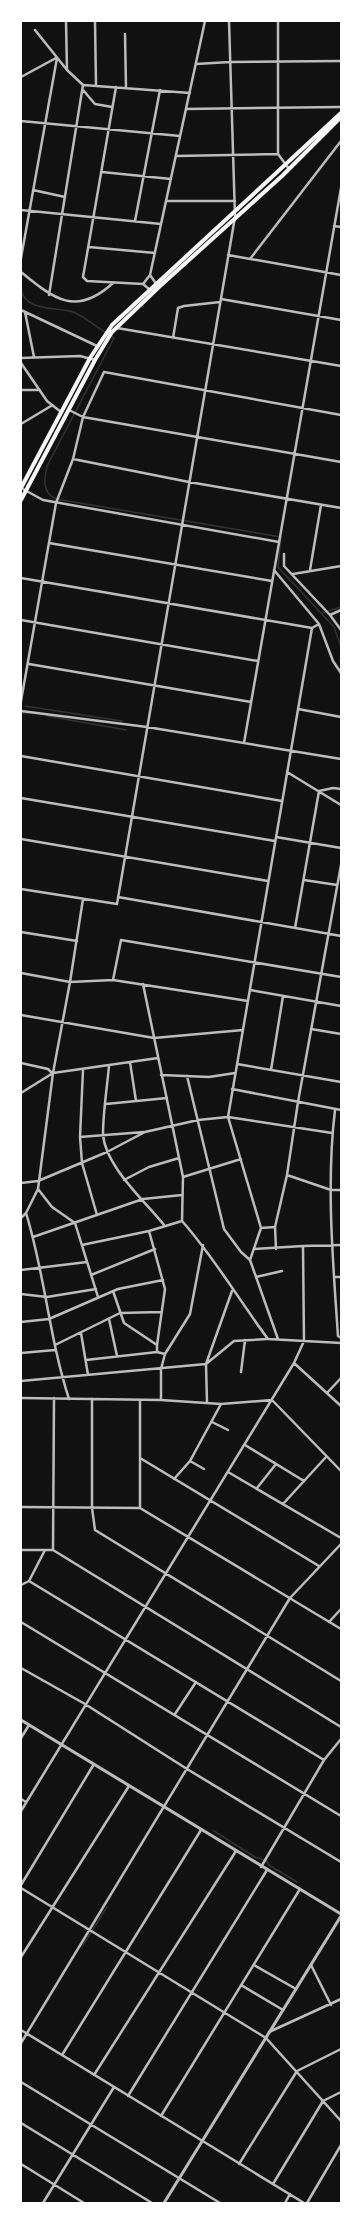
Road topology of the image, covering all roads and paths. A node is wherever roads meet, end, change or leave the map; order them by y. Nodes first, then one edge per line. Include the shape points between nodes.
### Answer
1 (66, 21) edge
2 (95, 21) edge
3 (205, 21) edge
4 (229, 21) edge
5 (278, 21) edge
6 (35, 30) dead end
7 (125, 34) dead end
8 (57, 58) junction
9 (341, 61) edge
10 (230, 62) junction
11 (278, 62) junction
12 (196, 64) junction
13 (67, 70) junction
14 (21, 77) edge
15 (83, 85) junction
16 (96, 85) junction
17 (116, 87) junction
18 (126, 88) junction
19 (83, 90) junction
20 (160, 90) junction
21 (190, 93) junction
22 (112, 107) junction
23 (341, 107) edge
24 (278, 108) junction
25 (232, 109) junction
26 (186, 110) junction
27 (341, 113) edge
28 (341, 117) edge
29 (21, 121) edge
30 (45, 123) junction
31 (77, 126) junction
32 (109, 129) junction
33 (152, 133) junction
34 (180, 136) junction
35 (341, 141) edge
36 (278, 154) junction
37 (233, 155) junction
38 (176, 156) junction
39 (286, 164) junction
40 (289, 169) junction
41 (102, 172) junction
42 (144, 176) junction
43 (171, 179) junction
44 (341, 188) edge
45 (33, 190) junction
46 (65, 197) junction
47 (166, 201) junction
48 (235, 201) junction
49 (21, 210) edge
50 (29, 211) junction
51 (235, 211) junction
52 (62, 214) junction
53 (94, 217) junction
54 (235, 217) junction
55 (135, 221) junction
56 (161, 224) junction
57 (334, 226) junction
58 (341, 227) edge
59 (89, 247) junction
60 (155, 253) junction
61 (228, 255) junction
62 (21, 258) edge
63 (250, 259) junction
64 (21, 272) edge
65 (326, 272) junction
66 (150, 275) junction
67 (341, 275) edge
68 (114, 282) junction
69 (143, 284) junction
70 (157, 285) junction
71 (149, 289) junction
72 (49, 295) junction
73 (220, 301) junction
74 (21, 310) edge
75 (25, 312) junction
76 (318, 316) junction
77 (341, 320) edge
78 (110, 327) junction
79 (116, 328) junction
80 (173, 338) junction
81 (213, 344) junction
82 (97, 346) junction
83 (34, 357) junction
84 (21, 358) edge
85 (90, 358) junction
86 (95, 360) junction
87 (311, 361) junction
88 (21, 363) edge
89 (341, 366) edge
90 (21, 390) edge
91 (39, 390) junction
92 (205, 392) junction
93 (51, 406) junction
94 (302, 408) junction
95 (69, 410) junction
96 (61, 412) junction
97 (341, 415) edge
98 (83, 417) junction
99 (22, 423) edge
100 (197, 437) junction
101 (294, 454) junction
102 (73, 459) junction
103 (341, 462) edge
104 (189, 482) junction
105 (21, 488) edge
106 (26, 490) junction
107 (286, 499) junction
108 (21, 500) edge
109 (56, 503) junction
110 (321, 505) junction
111 (341, 508) edge
112 (182, 525) junction
113 (279, 542) junction
114 (50, 543) junction
115 (284, 554) dead end
116 (175, 564) junction
117 (341, 566) edge
118 (274, 570) junction
119 (310, 570) junction
120 (292, 574) junction
121 (21, 578) edge
122 (272, 581) junction
123 (43, 582) junction
124 (168, 603) junction
125 (341, 610) edge
126 (330, 615) junction
127 (21, 620) edge
128 (265, 620) junction
129 (36, 623) junction
130 (319, 624) junction
131 (312, 628) junction
132 (341, 630) edge
133 (161, 644) junction
134 (258, 661) junction
135 (28, 664) junction
136 (341, 672) edge
137 (154, 685) junction
138 (21, 701) edge
139 (251, 702) junction
140 (298, 710) junction
141 (21, 711) edge
142 (341, 717) edge
143 (147, 727) junction
144 (244, 742) junction
145 (291, 750) junction
146 (21, 756) edge
147 (341, 759) edge
148 (287, 772) junction
149 (139, 776) junction
150 (341, 789) edge
151 (319, 791) junction
152 (21, 798) edge
153 (282, 801) junction
154 (341, 805) edge
155 (132, 816) junction
156 (276, 837) junction
157 (21, 838) edge
158 (275, 841) junction
159 (310, 843) junction
160 (341, 848) edge
161 (125, 856) junction
162 (341, 865) edge
163 (304, 880) junction
164 (268, 881) junction
165 (337, 885) junction
166 (21, 889) edge
167 (118, 897) junction
168 (83, 899) junction
169 (261, 922) junction
170 (295, 928) junction
171 (21, 932) edge
172 (328, 934) junction
173 (341, 936) edge
174 (77, 941) junction
175 (254, 963) junction
176 (21, 973) edge
177 (321, 974) junction
178 (341, 978) edge
179 (113, 980) junction
180 (70, 982) junction
181 (143, 984) junction
182 (250, 990) junction
183 (283, 996) junction
184 (248, 1001) junction
185 (316, 1002) junction
186 (341, 1006) edge
187 (21, 1015) edge
188 (63, 1022) junction
189 (311, 1029) junction
190 (243, 1030) junction
191 (341, 1034) edge
192 (154, 1038) junction
193 (158, 1058) junction
194 (130, 1062) junction
195 (21, 1063) edge
196 (237, 1064) junction
197 (108, 1066) junction
198 (83, 1070) junction
199 (271, 1070) junction
200 (53, 1073) junction
201 (235, 1073) junction
202 (161, 1076) junction
203 (188, 1076) junction
204 (303, 1076) junction
205 (341, 1082) edge
206 (232, 1089) junction
207 (21, 1093) edge
208 (167, 1098) junction
209 (136, 1101) junction
210 (298, 1102) junction
211 (106, 1104) junction
212 (335, 1110) junction
213 (341, 1110) edge
214 (228, 1117) junction
215 (198, 1120) junction
216 (173, 1127) junction
217 (294, 1128) junction
218 (144, 1132) junction
219 (332, 1133) junction
220 (104, 1134) junction
221 (80, 1137) junction
222 (107, 1152) junction
223 (179, 1158) junction
224 (241, 1159) junction
225 (82, 1163) junction
226 (209, 1169) junction
227 (288, 1175) junction
228 (183, 1177) junction
229 (124, 1180) junction
230 (38, 1181) junction
231 (21, 1183) edge
232 (38, 1188) junction
233 (331, 1190) junction
234 (341, 1190) edge
235 (182, 1194) junction
236 (143, 1199) junction
237 (21, 1213) edge
238 (26, 1213) junction
239 (97, 1215) junction
240 (21, 1218) edge
241 (182, 1221) junction
242 (75, 1223) junction
243 (164, 1225) junction
244 (275, 1227) junction
245 (261, 1228) junction
246 (149, 1231) junction
247 (34, 1237) junction
248 (82, 1245) junction
249 (203, 1245) junction
250 (334, 1245) junction
251 (341, 1245) edge
252 (303, 1246) junction
253 (155, 1249) junction
254 (254, 1249) junction
255 (276, 1249) junction
256 (250, 1260) junction
257 (87, 1262) junction
258 (41, 1267) junction
259 (21, 1270) edge
260 (282, 1271) dead end
261 (91, 1275) junction
262 (256, 1276) junction
263 (335, 1277) junction
264 (341, 1277) edge
265 (163, 1280) junction
266 (96, 1289) junction
267 (232, 1290) junction
268 (113, 1291) junction
269 (21, 1294) edge
270 (47, 1297) junction
271 (98, 1297) junction
272 (336, 1311) junction
273 (341, 1311) edge
274 (161, 1312) junction
275 (120, 1313) junction
276 (49, 1319) junction
277 (109, 1319) junction
278 (21, 1322) edge
279 (81, 1333) junction
280 (341, 1338) edge
281 (268, 1339) junction
282 (278, 1339) junction
283 (244, 1340) junction
284 (304, 1341) junction
285 (341, 1343) edge
286 (54, 1345) junction
287 (157, 1345) junction
288 (55, 1350) junction
289 (157, 1352) junction
290 (21, 1353) edge
291 (165, 1354) junction
292 (117, 1356) junction
293 (86, 1360) junction
294 (294, 1363) junction
295 (206, 1364) junction
296 (161, 1370) junction
297 (241, 1372) dead end
298 (88, 1375) junction
299 (62, 1377) junction
300 (341, 1378) edge
301 (21, 1381) edge
302 (327, 1393) junction
303 (21, 1398) edge
304 (54, 1398) junction
305 (69, 1399) junction
306 (92, 1399) junction
307 (140, 1400) junction
308 (161, 1400) junction
309 (272, 1400) junction
310 (207, 1403) junction
311 (221, 1404) junction
312 (341, 1406) edge
313 (212, 1422) junction
314 (228, 1430) dead end
315 (244, 1445) junction
316 (326, 1457) junction
317 (140, 1458) junction
318 (190, 1460) junction
319 (276, 1464) junction
320 (204, 1469) dead end
321 (341, 1471) edge
322 (228, 1472) junction
323 (174, 1478) junction
324 (304, 1481) junction
325 (257, 1488) junction
326 (211, 1500) junction
327 (283, 1504) junction
328 (21, 1507) edge
329 (53, 1507) junction
330 (92, 1508) junction
331 (140, 1508) junction
332 (188, 1537) junction
333 (341, 1538) edge
334 (341, 1544) edge
335 (21, 1550) edge
336 (45, 1550) junction
337 (53, 1550) junction
338 (319, 1566) junction
339 (166, 1574) junction
340 (29, 1581) junction
341 (21, 1585) edge
342 (290, 1598) junction
343 (146, 1607) junction
344 (341, 1609) edge
345 (21, 1622) edge
346 (329, 1622) junction
347 (341, 1629) edge
348 (266, 1636) junction
349 (126, 1640) junction
350 (21, 1668) edge
351 (247, 1669) junction
352 (106, 1672) junction
353 (341, 1681) edge
354 (196, 1682) junction
355 (227, 1701) junction
356 (85, 1704) junction
357 (176, 1714) junction
358 (21, 1720) edge
359 (29, 1725) junction
360 (341, 1728) edge
361 (208, 1733) junction
362 (21, 1738) edge
363 (341, 1739) edge
364 (62, 1744) junction
365 (324, 1760) junction
366 (94, 1764) junction
367 (187, 1769) junction
368 (129, 1786) junction
369 (305, 1795) junction
370 (21, 1799) edge
371 (26, 1802) junction
372 (164, 1807) junction
373 (21, 1811) edge
374 (341, 1816) edge
375 (286, 1828) junction
376 (201, 1830) junction
377 (236, 1851) junction
378 (341, 1862) edge
379 (261, 1867) junction
380 (267, 1870) junction
381 (21, 1885) edge
382 (21, 1888) edge
383 (300, 1889) junction
384 (52, 1907) junction
385 (341, 1915) edge
386 (89, 1930) junction
387 (126, 1952) junction
388 (21, 1957) edge
389 (254, 1965) junction
390 (311, 1965) junction
391 (159, 1973) junction
392 (241, 1985) junction
393 (296, 1989) junction
394 (191, 1992) junction
395 (341, 1999) edge
396 (331, 2005) junction
397 (283, 2010) junction
398 (224, 2013) junction
399 (21, 2030) edge
400 (269, 2032) junction
401 (27, 2034) junction
402 (266, 2038) junction
403 (21, 2043) edge
404 (341, 2049) edge
405 (62, 2056) junction
406 (297, 2071) junction
407 (94, 2075) junction
408 (21, 2082) edge
409 (114, 2087) junction
410 (341, 2092) edge
411 (128, 2096) junction
412 (323, 2101) junction
413 (161, 2116) junction
414 (341, 2121) edge
415 (21, 2123) edge
416 (91, 2124) junction
417 (202, 2141) junction
418 (341, 2145) edge
419 (73, 2155) junction
420 (21, 2164) edge
421 (240, 2164) junction
422 (179, 2178) junction
423 (273, 2184) junction
424 (54, 2185) junction
425 (290, 2194) junction
426 (43, 2203) edge
427 (84, 2203) edge
428 (152, 2203) edge
429 (164, 2203) edge
430 (220, 2203) edge
431 (285, 2203) edge
432 (305, 2203) edge

1 - 13 street
2 - 16 street
3 - 12 street
4 - 10 street
5 - 11 street
6 - 8 street
7 - 18 street
8 - 13 street
8 - 14 street
8 - 30 street
9 - 11 street
10 - 11 street
10 - 12 street
10 - 25 street
11 - 24 street
12 - 21 street
13 - 15 street
15 - 16 street
15 - 19 street
16 - 17 street
17 - 18 street
17 - 22 street
18 - 20 street
19 - 22 street via 95,104
19 - 31 street
20 - 21 street
20 - 33 street
21 - 26 street
22 - 32 street
23 - 24 street
24 - 25 street
24 - 36 street
25 - 26 street
25 - 37 street
26 - 34 street
27 - 39 main road
28 - 40 main road
29 - 30 street
30 - 31 street
30 - 45 street
31 - 32 street
31 - 46 street
32 - 33 street
32 - 41 street
33 - 34 street
33 - 42 street
34 - 38 street
35 - 63 street
36 - 37 street
36 - 39 street
37 - 38 street
37 - 48 street
38 - 43 street
39 - 40 street
39 - 51 main road
40 - 54 main road
41 - 42 street
41 - 53 street
42 - 43 street
42 - 55 street
43 - 47 street
44 - 57 street
45 - 46 street
45 - 50 street
46 - 52 street
47 - 48 street
47 - 56 street
48 - 51 street
49 - 50 street
50 - 52 street
50 - 62 street
51 - 54 street
51 - 70 main road
52 - 53 street
52 - 72 street
53 - 55 street
53 - 59 street
54 - 61 street
54 - 70 main road
55 - 56 street
56 - 60 street
57 - 58 street
57 - 65 street
59 - 60 street
59 - 68 street via 83,277
60 - 66 street
61 - 63 street
61 - 73 street
63 - 65 street
64 - 72 street
65 - 67 street
65 - 76 street
66 - 69 street
66 - 70 street
68 - 69 street
68 - 72 street via 95,297 80,302
69 - 71 street
70 - 71 main road
70 - 79 main road
71 - 78 main road
73 - 76 street
73 - 80 street via 178,308
73 - 81 street
74 - 75 street
75 - 82 street
75 - 83 street
76 - 77 street
76 - 87 street
78 - 79 street
78 - 82 main road
79 - 80 street
79 - 86 main road
80 - 81 street
81 - 87 street
81 - 92 street
82 - 85 main road
83 - 84 street
83 - 85 street
85 - 86 street
85 - 96 main road
86 - 95 main road
87 - 89 street
87 - 94 street
88 - 91 street
90 - 91 street
91 - 93 street
92 - 94 street
92 - 98 street via 106,372
92 - 100 street
93 - 96 street
93 - 99 street
94 - 97 street
94 - 101 street
95 - 98 street
95 - 106 main road
96 - 105 main road
98 - 100 street
98 - 102 street
100 - 101 street
100 - 104 street
101 - 103 street
101 - 107 street
102 - 104 street
102 - 109 street
104 - 107 street
104 - 112 street
105 - 106 street
106 - 108 main road
106 - 109 street via 43,500
107 - 110 street
107 - 113 street
109 - 112 street
109 - 114 street
110 - 111 street
110 - 119 street
112 - 113 street
112 - 116 street
113 - 118 street
114 - 116 street
114 - 123 street
115 - 120 street via 284,566
116 - 122 street
116 - 124 street
117 - 119 street
118 - 122 street
118 - 130 street
119 - 120 street
120 - 126 street
121 - 123 street
122 - 128 street
123 - 124 street
123 - 129 street
124 - 128 street
124 - 133 street
125 - 126 street
126 - 132 street
127 - 129 street
128 - 131 street
128 - 134 street
129 - 133 street
129 - 135 street
130 - 131 street
130 - 136 street via 333,661
131 - 140 street
133 - 134 street
133 - 137 street
134 - 139 street
135 - 137 street
135 - 138 street
137 - 139 street
137 - 143 street
139 - 144 street
140 - 142 street
140 - 145 street
141 - 143 street
143 - 144 street
143 - 149 street
144 - 145 street
145 - 147 street
145 - 148 street
146 - 149 street
148 - 151 street
148 - 153 street
149 - 153 street
149 - 155 street
150 - 151 street
151 - 154 street
151 - 159 street
152 - 155 street
153 - 156 street
155 - 158 street
155 - 161 street
156 - 158 street
156 - 159 street
157 - 161 street
158 - 164 street
159 - 160 street
159 - 163 street
161 - 164 street
161 - 167 street
162 - 165 street
163 - 165 street
163 - 170 street
164 - 169 street
165 - 172 street
166 - 168 street
167 - 168 street via 117,904
167 - 169 street
168 - 174 street
169 - 170 street
169 - 175 street
170 - 172 street
171 - 174 street
172 - 173 street
172 - 177 street
174 - 180 street
175 - 177 street
175 - 179 street via 121,940
175 - 182 street
176 - 180 street
177 - 178 street
177 - 185 street
179 - 180 street
179 - 181 street
180 - 188 street
181 - 184 street
181 - 192 street
182 - 183 street
182 - 184 street
183 - 185 street
183 - 199 street
184 - 190 street
185 - 186 street
185 - 189 street
187 - 188 street
188 - 192 street
188 - 200 street
189 - 191 street
189 - 204 street
190 - 192 street
190 - 196 street
192 - 193 street
193 - 194 street
193 - 202 street
194 - 197 street
194 - 209 street
195 - 200 street via 48,1069
196 - 199 street
196 - 201 street
197 - 198 street
197 - 211 street
198 - 200 street
198 - 221 street
199 - 204 street
200 - 207 street
200 - 230 street
201 - 203 street via 209,1078
201 - 206 street
202 - 203 street
202 - 208 street
203 - 215 street
204 - 205 street
204 - 210 street
206 - 210 street
206 - 214 street
208 - 209 street
208 - 216 street
209 - 211 street
210 - 212 street
210 - 217 street
211 - 220 street
212 - 213 street
212 - 219 street
214 - 215 street
214 - 217 street
214 - 224 street
215 - 216 street
215 - 226 street
216 - 218 street
216 - 223 street
217 - 219 street
217 - 227 street
218 - 220 street
218 - 222 street
219 - 233 street
220 - 221 street
220 - 222 street
221 - 225 street
222 - 225 street
222 - 229 street
223 - 228 street
223 - 229 street via 149,1167
224 - 226 street
224 - 245 street
225 - 230 street
225 - 239 street
226 - 228 street
226 - 256 street via 224,1229
227 - 233 street
227 - 244 street
228 - 235 street
229 - 236 street
230 - 231 street
230 - 232 street
232 - 238 street
232 - 242 street via 52,1207
233 - 234 street
233 - 250 street
235 - 236 street
235 - 241 street
236 - 239 street
236 - 243 street
237 - 238 street
238 - 240 street
238 - 247 street
239 - 242 street
241 - 243 street
241 - 249 street
242 - 247 street
242 - 248 street
243 - 246 street
244 - 245 street
244 - 255 street
245 - 254 street
246 - 248 street
246 - 253 street
247 - 258 street
248 - 257 street
249 - 267 street
249 - 291 street via 190,1314
250 - 251 street
250 - 252 street
250 - 263 street
252 - 255 street
252 - 284 street
253 - 261 street
253 - 265 street
254 - 255 street
254 - 256 street
256 - 262 street
257 - 258 street
257 - 261 street
258 - 259 street
258 - 270 street
260 - 262 street
261 - 266 street
262 - 282 street
263 - 264 street
263 - 272 street
265 - 268 street
265 - 274 street via 165,1291
266 - 270 street
266 - 271 street
267 - 281 street
267 - 295 street
268 - 271 street
268 - 275 street
269 - 270 street
270 - 276 street
271 - 276 street
272 - 273 street
272 - 280 street via 338,1336
274 - 275 street
274 - 287 street
275 - 277 street
275 - 287 street via 126,1325
276 - 278 street
276 - 286 street
277 - 279 street
277 - 292 street
279 - 286 street
279 - 293 street
281 - 282 street
281 - 283 street
282 - 284 street
283 - 295 street via 239,1339 227,1345
283 - 297 street
284 - 285 street
284 - 294 street
286 - 288 street
287 - 289 street
288 - 290 street
288 - 299 street
289 - 291 street
289 - 292 street
291 - 296 street
292 - 293 street
293 - 298 street
294 - 302 street
294 - 309 street
295 - 296 street
295 - 310 street
296 - 298 street
296 - 308 street
298 - 299 street
299 - 301 street
299 - 305 street
300 - 302 street
302 - 312 street
303 - 304 street
304 - 305 street
304 - 329 street
305 - 306 street
306 - 307 street
306 - 330 street
307 - 308 street
307 - 317 street
308 - 310 street
309 - 311 street
309 - 315 street
309 - 316 street
310 - 311 street
311 - 313 street
313 - 314 street
313 - 318 street
315 - 319 street
315 - 322 street
316 - 321 street
316 - 324 street
317 - 323 street
317 - 331 street
318 - 320 street
318 - 323 street
319 - 324 street
319 - 325 street
322 - 325 street
322 - 326 street
323 - 326 street
324 - 327 street
325 - 327 street
326 - 332 street
326 - 338 street
327 - 333 street
328 - 329 street
329 - 330 street
329 - 337 street
330 - 331 street
330 - 339 street via 95,1530
331 - 332 street
332 - 339 street
332 - 342 street
334 - 338 street
335 - 336 street
336 - 337 street
336 - 340 street
337 - 343 street
338 - 342 street
339 - 343 street
339 - 348 street
340 - 341 street
340 - 349 street
342 - 346 street
342 - 348 street
343 - 349 street
343 - 351 street
344 - 346 street
345 - 352 street
346 - 347 street
348 - 351 street
348 - 353 street
349 - 352 street
349 - 354 street
350 - 356 street
351 - 355 street
351 - 360 street
352 - 356 street
352 - 357 street
354 - 355 street
354 - 357 street
355 - 361 street
355 - 365 street
356 - 364 street
356 - 367 street
357 - 361 street
358 - 359 street
359 - 362 street
359 - 364 street
361 - 367 street
361 - 369 street
363 - 365 street
364 - 366 street
364 - 371 street
365 - 369 street
366 - 368 street
366 - 381 street
367 - 372 street
367 - 375 street
368 - 372 street
368 - 384 street
369 - 374 street
369 - 375 street
370 - 371 street
371 - 373 street
372 - 376 street
372 - 386 street
375 - 378 street
375 - 379 street
376 - 377 street
376 - 387 street
377 - 379 street
377 - 391 street
379 - 380 street
380 - 383 street
380 - 394 street
382 - 384 street
383 - 385 street
383 - 389 street
384 - 386 street
384 - 388 street
385 - 390 street
386 - 387 street
386 - 401 street
387 - 391 street
387 - 405 street
389 - 392 street
389 - 393 street
390 - 393 street
390 - 396 street
391 - 394 street
391 - 407 street
392 - 397 street
392 - 398 street
393 - 397 street
394 - 398 street
394 - 411 street
395 - 396 street
396 - 400 street
397 - 400 street
398 - 402 street
398 - 413 street
399 - 401 street
400 - 402 street
401 - 403 street
401 - 405 street
402 - 406 street
402 - 417 street
404 - 406 street
405 - 407 street
406 - 412 street
406 - 421 street
407 - 409 street
408 - 416 street
409 - 411 street
409 - 416 street
410 - 412 street
411 - 413 street
412 - 414 street
412 - 423 street
413 - 417 street
415 - 419 street
416 - 419 street
416 - 422 street
417 - 421 street
417 - 422 street
418 - 432 street
419 - 424 street
419 - 428 street
420 - 424 street
421 - 423 street
422 - 429 street
422 - 430 street
423 - 425 street
424 - 426 street
424 - 427 street
425 - 431 street
425 - 432 street

